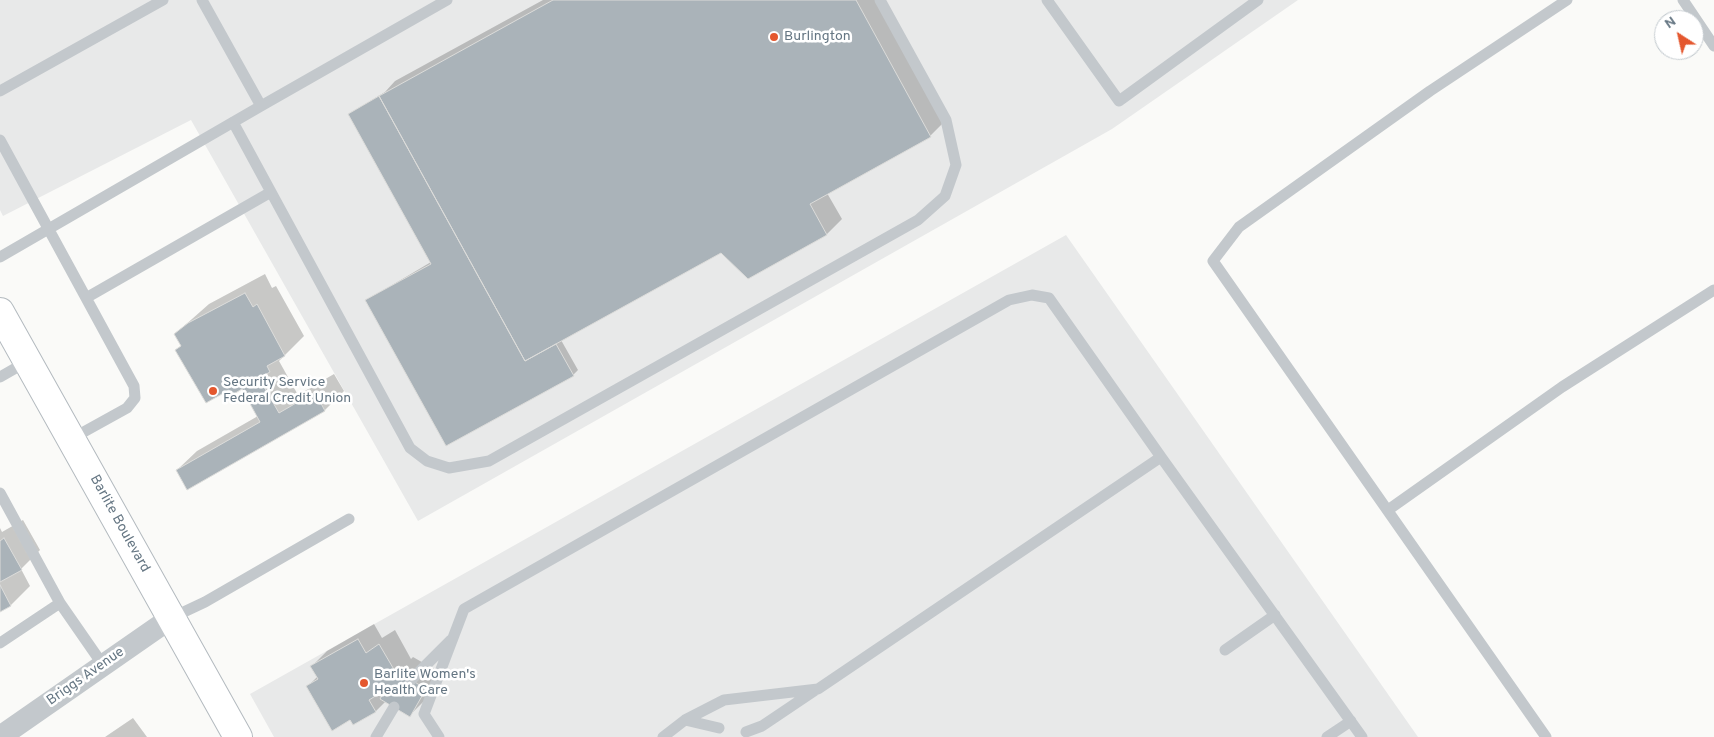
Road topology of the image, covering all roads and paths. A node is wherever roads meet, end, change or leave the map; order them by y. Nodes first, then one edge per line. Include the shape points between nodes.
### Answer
1 (163, 0) edge
2 (202, 0) edge
3 (447, 0) edge
4 (880, 0) edge
5 (1047, 0) edge
6 (1258, 0) edge
7 (1567, 0) edge
8 (1683, 0) edge
9 (1714, 46) edge
10 (0, 91) edge
11 (261, 106) junction
12 (233, 122) junction
13 (0, 140) edge
14 (271, 192) junction
15 (47, 230) junction
16 (0, 257) edge
17 (1714, 290) edge
18 (86, 298) junction
19 (0, 312) edge
20 (28, 361) junction
21 (0, 377) edge
22 (72, 439) junction
23 (1161, 457) junction
24 (0, 493) edge
25 (1388, 510) junction
26 (349, 519) dead end
27 (60, 603) junction
28 (1274, 615) junction
29 (172, 618) junction
30 (454, 637) junction
31 (0, 643) edge
32 (1225, 650) dead end
33 (103, 665) junction
34 (412, 680) dead end
35 (818, 689) junction
36 (394, 707) dead end
37 (685, 720) junction
38 (1350, 721) junction
39 (719, 728) dead end
40 (746, 732) dead end
41 (0, 737) edge
42 (238, 737) edge
43 (376, 737) edge
44 (439, 737) edge
45 (663, 737) edge
46 (1327, 737) edge
47 (1362, 737) edge
48 (1546, 737) edge

1 - 10 lane
2 - 11 lane
3 - 11 lane
4 - 14 lane via 946,120 956,165 945,196 918,220 489,461 449,468 427,461 410,448
5 - 6 lane via 1118,101
7 - 25 lane via 1430,91 1239,226 1213,262
8 - 9 lane
11 - 12 lane
12 - 14 lane
12 - 15 lane
13 - 15 lane
14 - 18 lane
15 - 16 lane
15 - 18 lane
17 - 25 lane via 1562,387
18 - 22 lane via 134,386 135,398 127,408
19 - 20 street, Barlite Boulevard
20 - 21 lane
20 - 22 street, Barlite Boulevard
22 - 29 street, Barlite Boulevard
23 - 28 lane
23 - 30 lane via 1049,298 1032,295 1009,300 464,610
23 - 35 lane
24 - 27 lane
25 - 48 lane
26 - 29 lane
27 - 31 lane
27 - 33 lane
28 - 32 lane
28 - 38 lane
29 - 33 street, Briggs Avenue
29 - 42 street, Barlite Boulevard
30 - 34 lane
30 - 44 lane via 424,714
33 - 41 street, Briggs Avenue
35 - 37 lane via 724,700
35 - 40 lane via 762,726
36 - 43 lane
37 - 39 lane
37 - 45 lane
38 - 46 lane
38 - 47 lane

